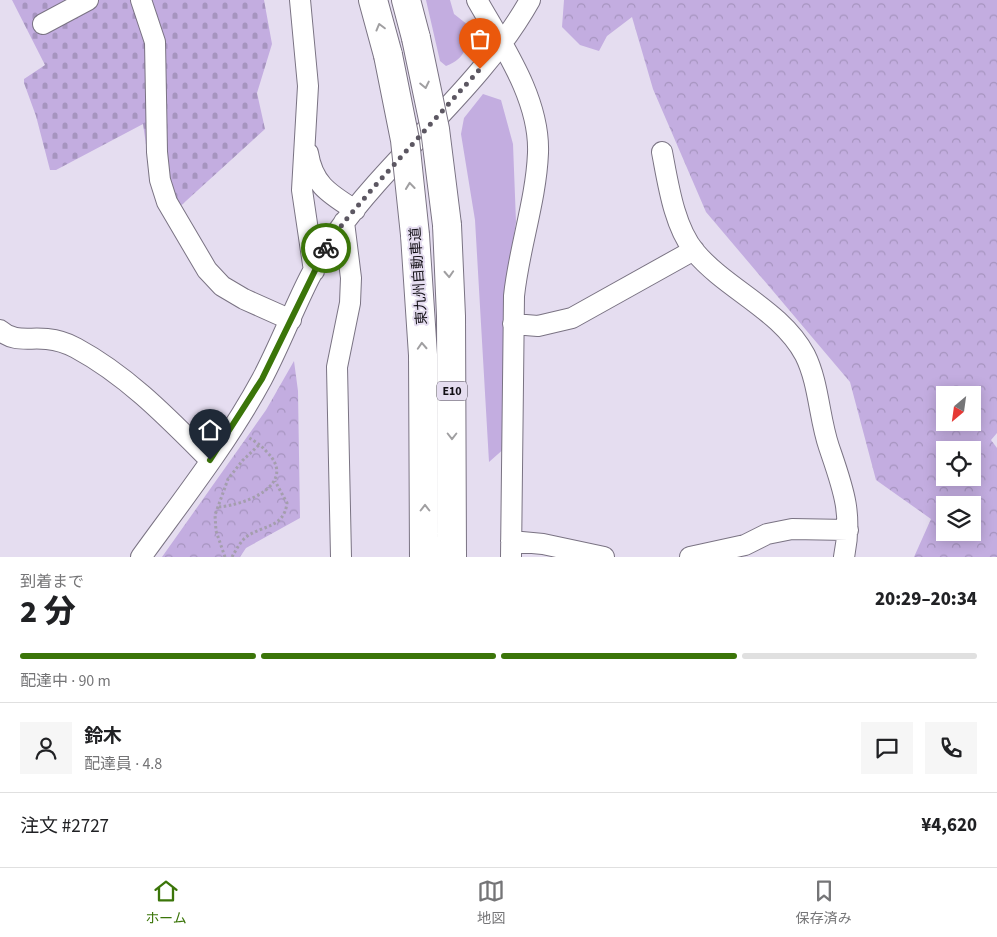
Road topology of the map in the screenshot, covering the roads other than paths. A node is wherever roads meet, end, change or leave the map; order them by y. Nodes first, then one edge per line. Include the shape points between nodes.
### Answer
1 (88, 0) edge
2 (141, 0) edge
3 (300, 0) edge
4 (373, 0) edge
5 (406, 0) edge
6 (477, 0) edge
7 (530, 0) edge
8 (43, 24) dead end
9 (501, 44) junction
10 (307, 132) junction
11 (662, 152) dead end
12 (350, 216) junction
13 (694, 250) junction
14 (314, 272) junction
15 (292, 320) junction
16 (513, 324) junction
17 (0, 330) edge
18 (210, 460) junction
19 (848, 530) junction
20 (511, 549) edge
21 (141, 557) edge
22 (341, 557) edge
23 (424, 557) edge
24 (452, 557) edge
25 (604, 557) edge
26 (690, 557) edge
27 (844, 557) edge

1 - 8 street
2 - 15 street via 155,42 157,152 160,180 167,202 207,270 222,286 244,300
3 - 10 street via 308,68
23 -> 4 highway, 東九州自動車道 / E10, bridge via 423,355 416,234 405,140
5 -> 24 highway, E10, bridge via 435,129 447,225 451,316
6 - 9 street
7 - 9 street
9 - 12 street
9 - 16 street via 527,95 538,138 536,176 517,266
10 - 12 street via 314,175
10 - 14 street via 302,190
11 - 13 street via 677,216
12 - 14 street
12 - 22 street via 350,303 337,367
13 - 16 street via 572,318 538,326
13 - 19 street via 785,330 805,355 848,510
14 - 15 street
15 - 18 street via 245,409
16 - 20 street
17 - 18 street via 15,339 52,340 85,353 136,388
18 - 21 street
19 - 26 street via 792,529 767,534 745,545
19 - 27 street
20 - 25 street via 543,544

